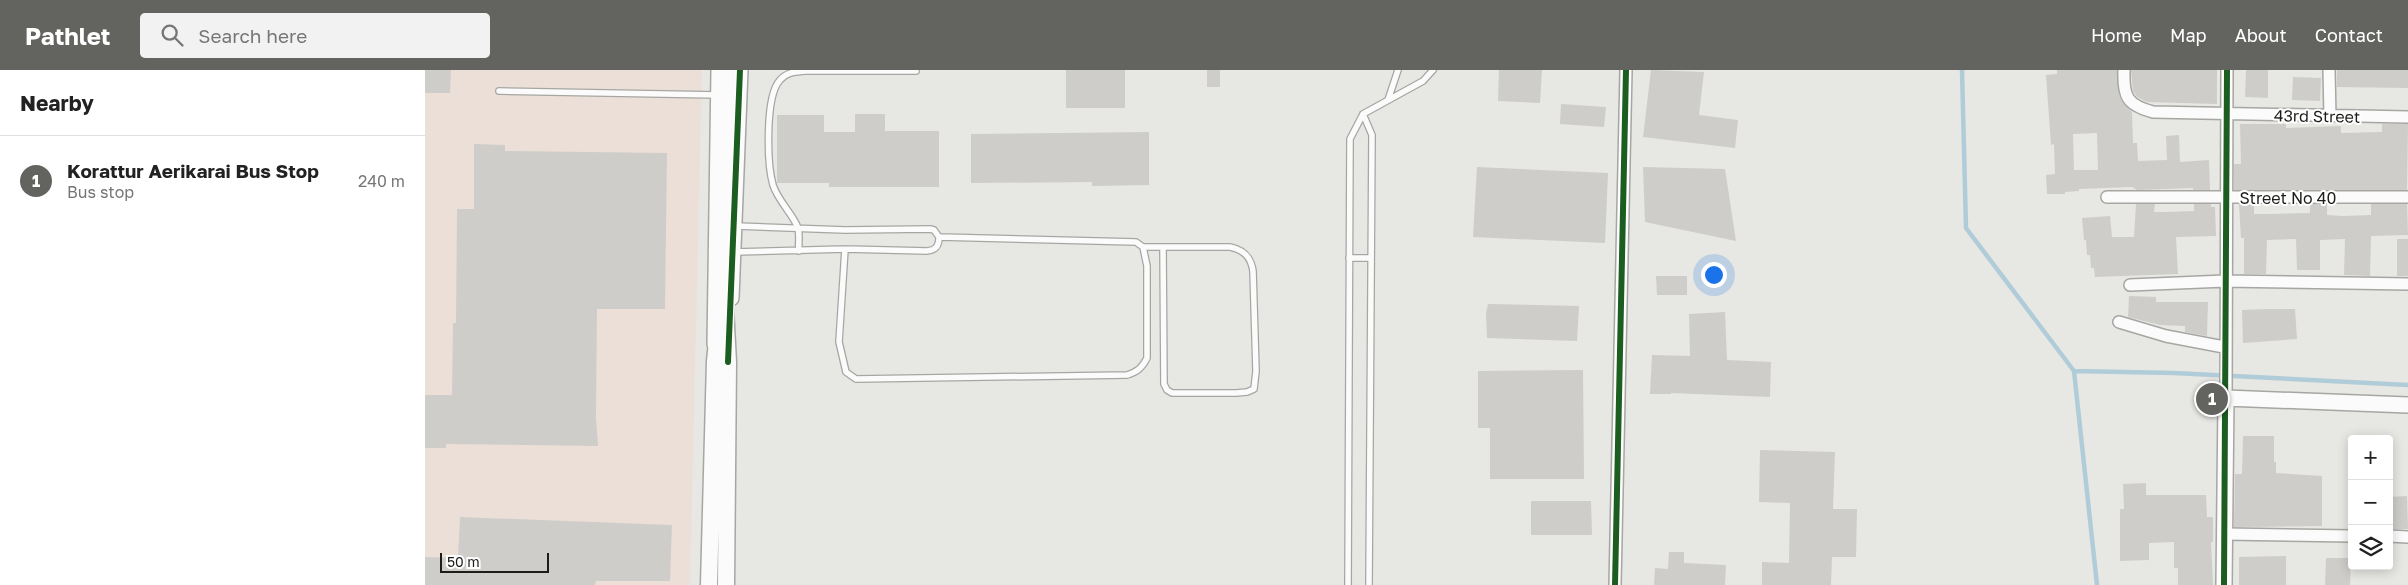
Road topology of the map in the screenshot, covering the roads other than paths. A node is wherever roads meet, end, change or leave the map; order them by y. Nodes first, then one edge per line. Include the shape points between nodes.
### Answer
1 (719, 70) edge
2 (729, 70) edge
3 (740, 70) edge
4 (839, 70) edge
5 (1398, 70) edge
6 (1433, 70) edge
7 (1626, 70) edge
8 (2123, 70) edge
9 (2227, 70) edge
10 (2329, 70) edge
11 (916, 71) dead end
12 (499, 91) dead end
13 (719, 95) junction
14 (1388, 100) junction
15 (1363, 114) junction
16 (2225, 114) junction
17 (2330, 117) junction
18 (2408, 117) edge
19 (2107, 197) dead end
20 (2408, 197) edge
21 (2225, 198) junction
22 (735, 226) junction
23 (798, 228) junction
24 (939, 237) junction
25 (1143, 247) junction
26 (1163, 248) junction
27 (845, 249) junction
28 (734, 252) junction
29 (799, 252) junction
30 (1349, 258) junction
31 (1371, 258) junction
32 (2225, 281) junction
33 (2408, 284) edge
34 (2130, 285) dead end
35 (2119, 322) dead end
36 (2225, 343) junction
37 (722, 362) junction
38 (2225, 391) junction
39 (2408, 405) edge
40 (2225, 534) junction
41 (2348, 536) edge
42 (2393, 536) edge
43 (2408, 537) edge
44 (709, 585) edge
45 (726, 585) edge
46 (1348, 585) edge
47 (1369, 585) edge
48 (1615, 585) edge
49 (2224, 585) edge

1 - 13 street
2 - 37 main road
3 - 22 street
4 - 11 lane
4 - 23 lane via 790,72 779,80 774,92 769,125 770,170 777,195
5 - 14 lane
6 - 14 lane via 1423,81
7 - 48 street
8 - 16 street, 43rd Street via 2126,96 2135,107 2153,112
9 - 16 street
10 - 17 street
12 - 13 lane
13 - 37 street
14 - 15 lane
15 - 30 lane via 1350,139
15 - 31 lane via 1372,135
16 - 17 street, 43rd Street
16 - 21 street
17 - 18 street, 43rd Street
19 - 21 street, Street No 40
20 - 21 street, Street No 40
21 - 32 street
22 - 23 lane
22 - 28 street
23 - 24 lane via 934,230
23 - 29 lane
24 - 25 lane via 1127,240
24 - 27 lane via 939,243 932,250
25 - 26 lane
25 - 27 lane via 1147,266 1148,352 1143,366 1136,372 1127,375 856,379 846,372 839,342
26 - 26 lane via 1230,247 1249,257 1253,280 1254,389 1236,393 1172,393 1167,390 1164,384
27 - 29 lane
28 - 29 lane
28 - 37 street
30 - 31 lane
30 - 46 lane
31 - 47 lane
32 - 33 street
32 - 34 street
32 - 36 street
35 - 36 street via 2173,338
36 - 38 street
37 - 44 main road
37 - 45 main road
38 - 39 street
38 - 40 street
40 - 41 street
40 - 49 street
42 - 43 street

